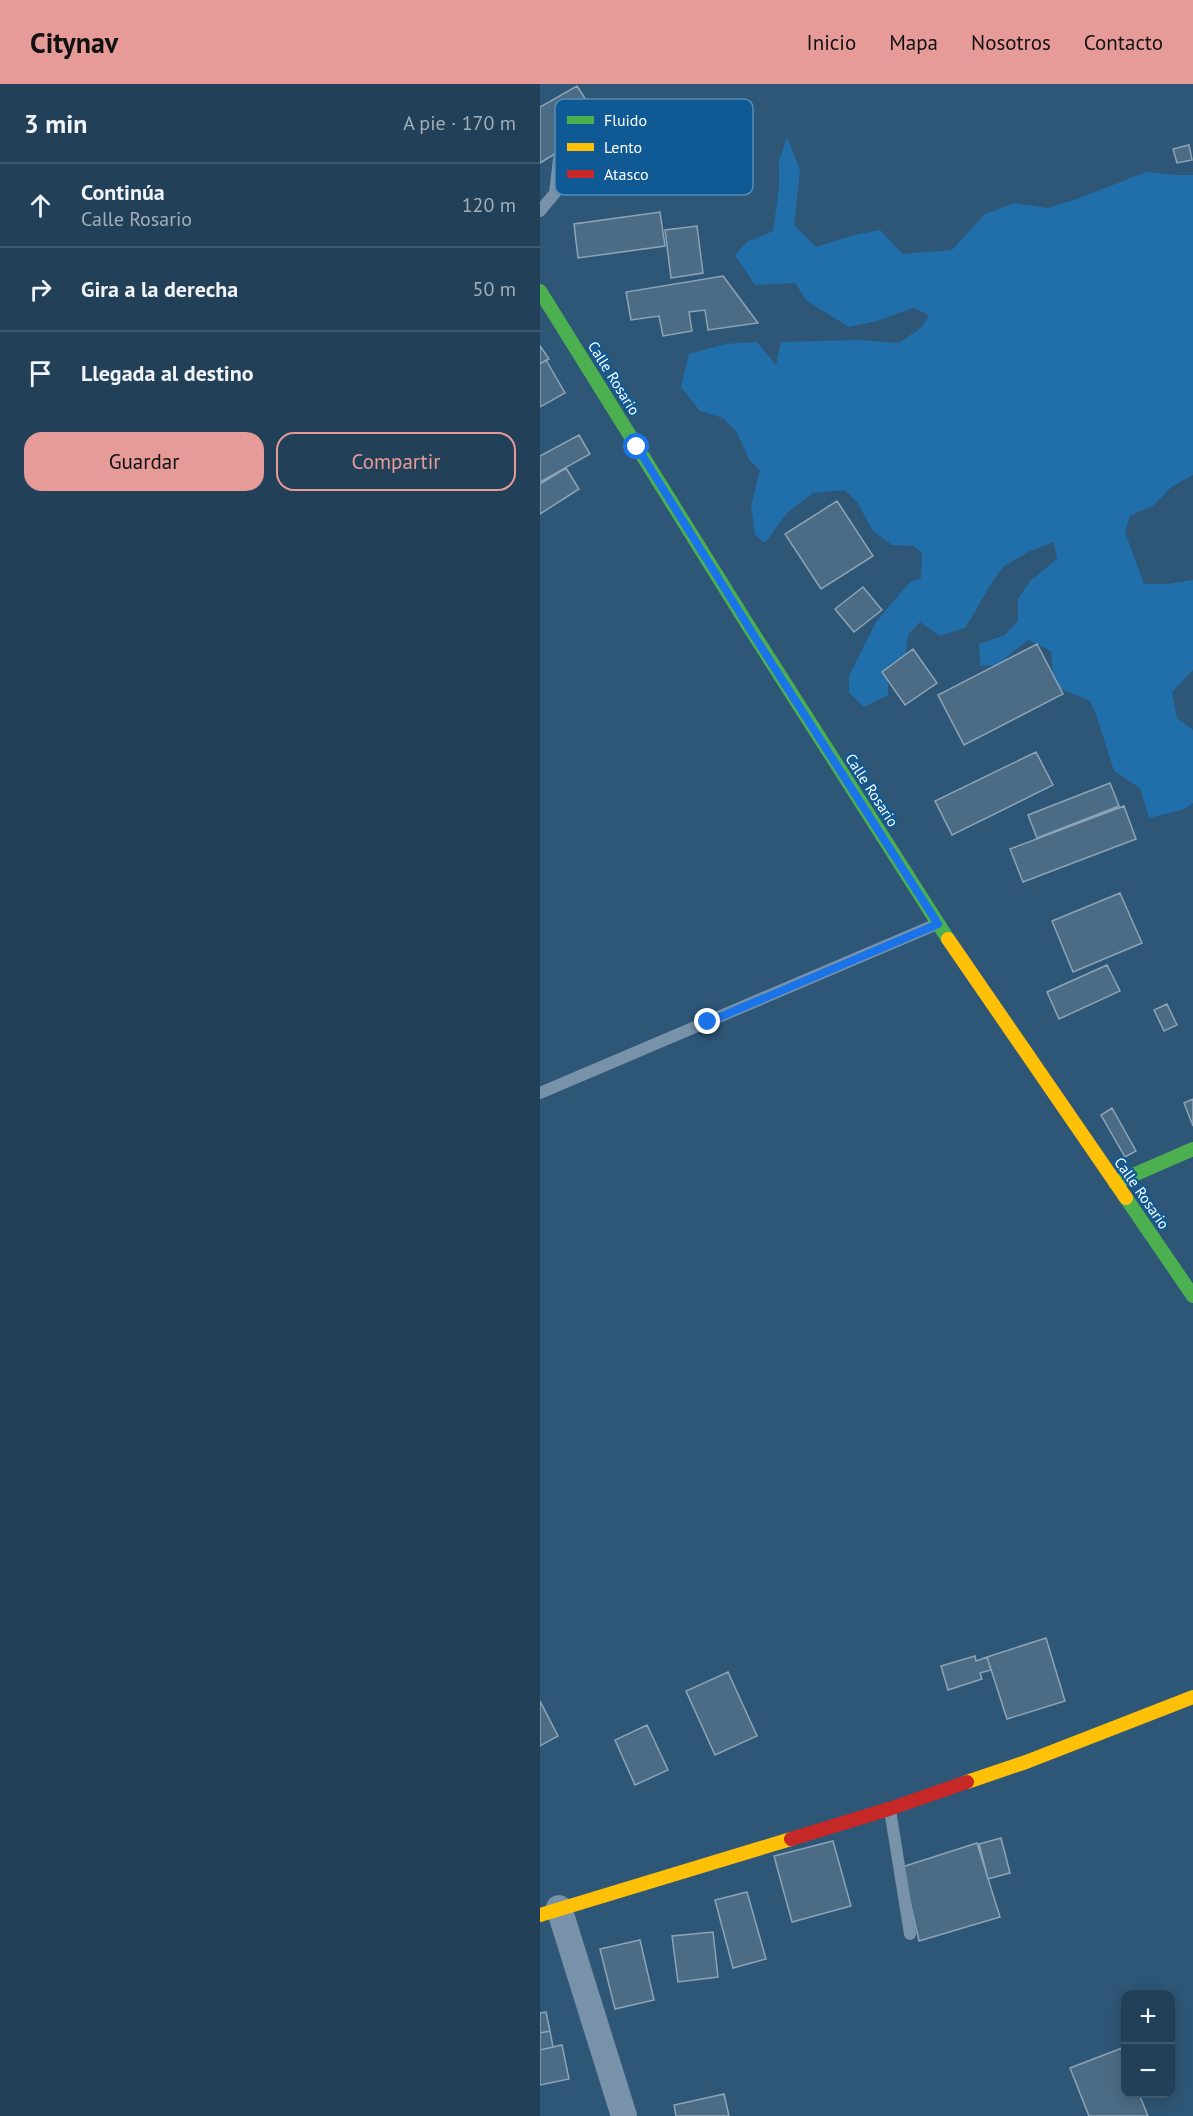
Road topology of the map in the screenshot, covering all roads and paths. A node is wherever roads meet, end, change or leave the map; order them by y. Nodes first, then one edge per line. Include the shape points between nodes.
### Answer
1 (555, 193) edge
2 (540, 211) edge
3 (540, 291) edge
4 (938, 924) junction
5 (540, 1093) edge
6 (1193, 1149) edge
7 (1114, 1183) junction
8 (1193, 1296) edge
9 (1193, 1697) edge
10 (889, 1809) junction
11 (549, 1912) edge
12 (910, 1934) dead end
13 (624, 2116) edge

1 - 2 lane
3 - 4 main road, Calle Rosario
4 - 5 lane
4 - 7 main road, Calle Rosario
6 - 7 main road
7 - 8 main road, Calle Rosario
9 - 10 main road
10 - 11 main road
10 - 12 lane
11 - 13 street

